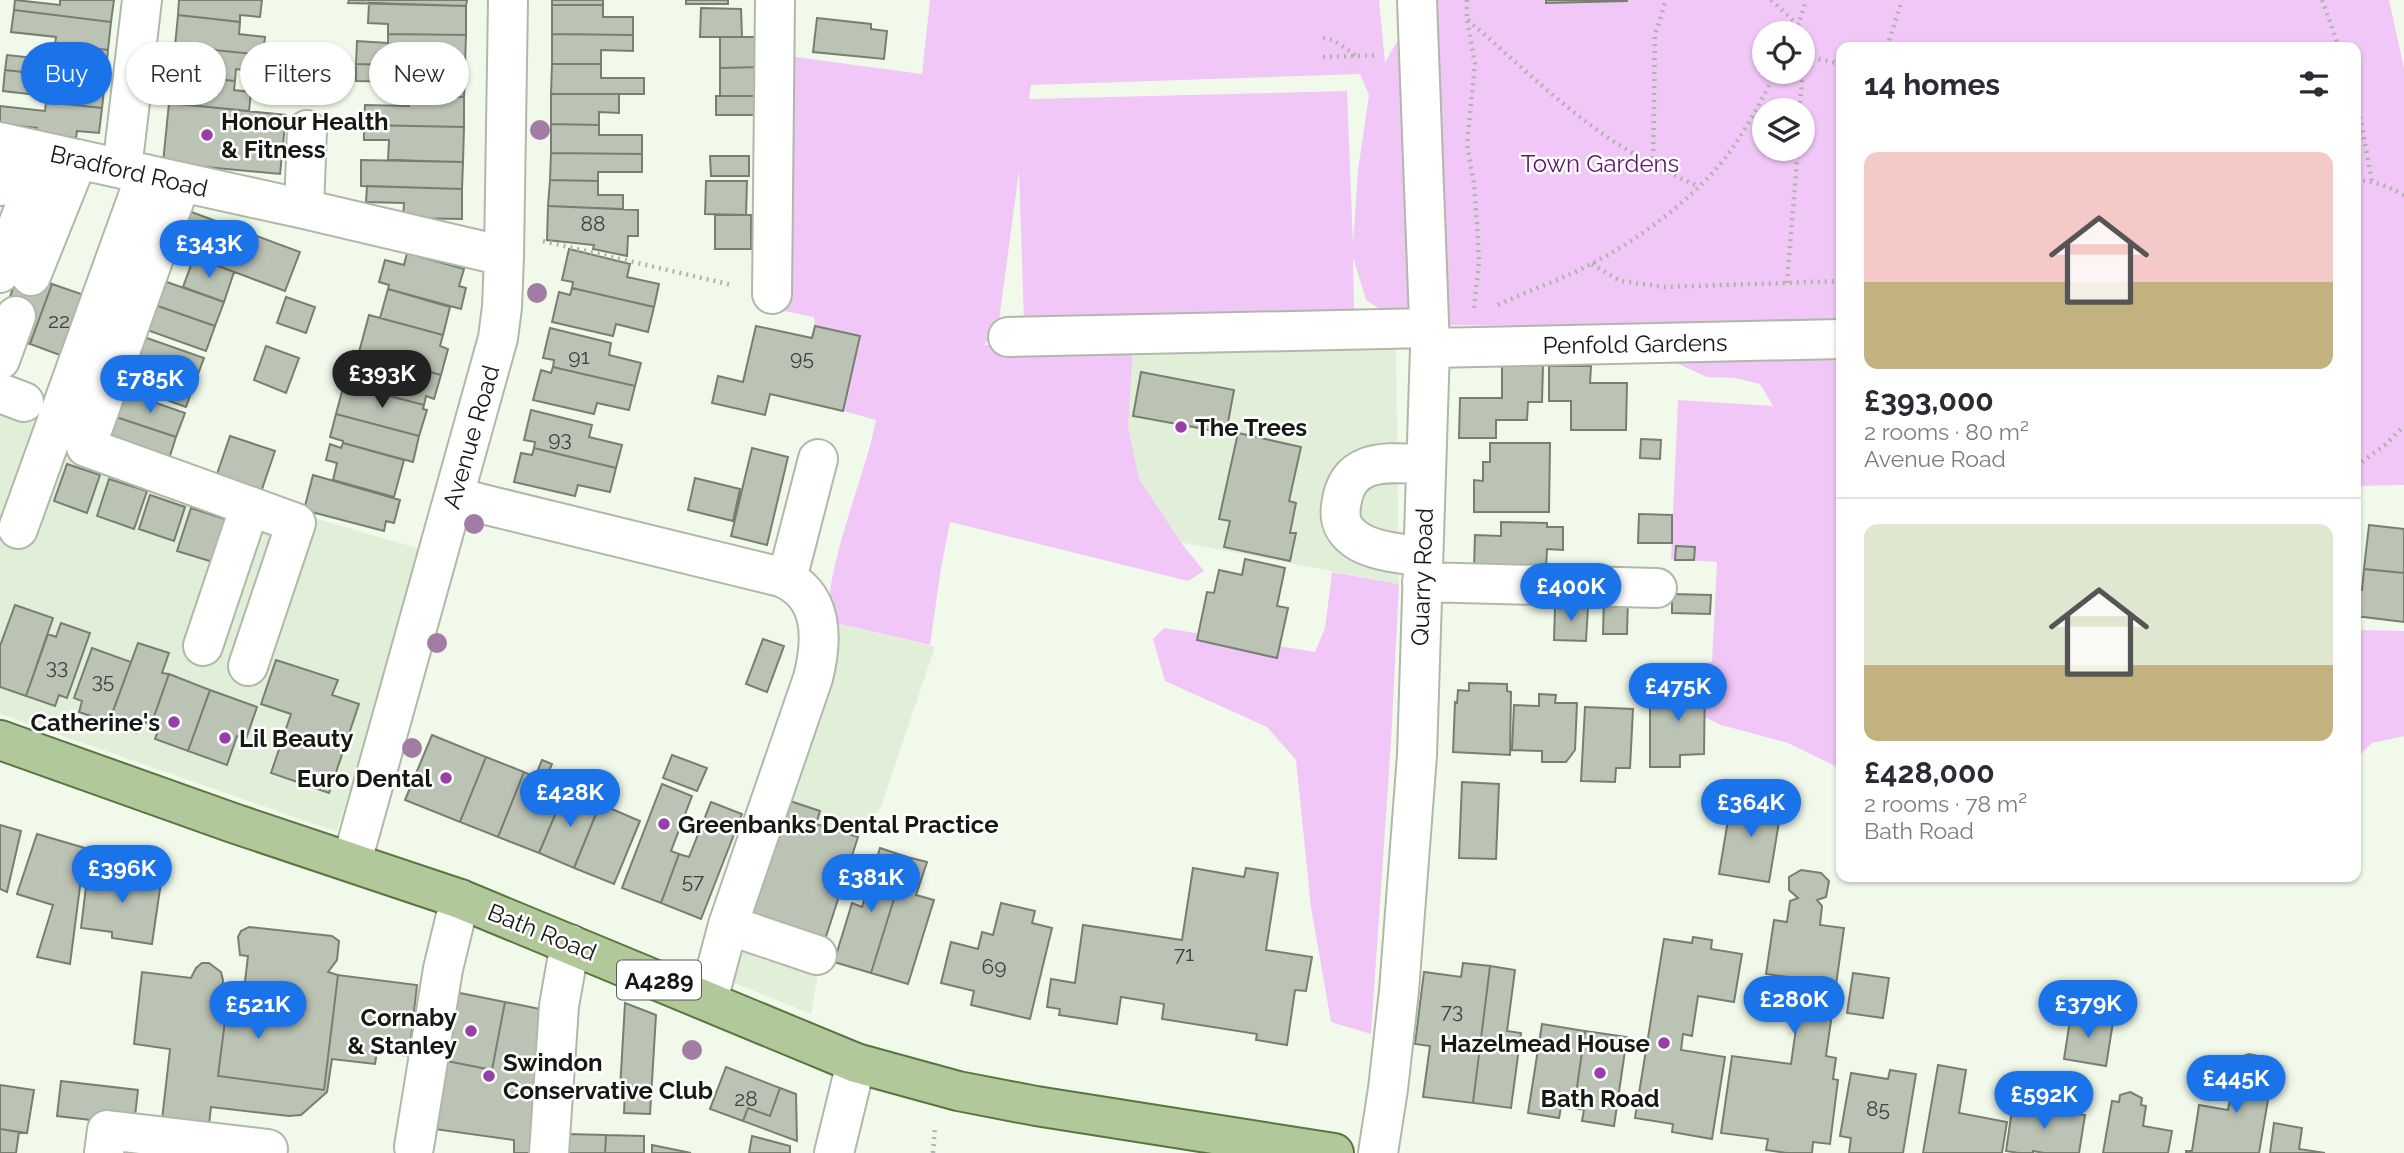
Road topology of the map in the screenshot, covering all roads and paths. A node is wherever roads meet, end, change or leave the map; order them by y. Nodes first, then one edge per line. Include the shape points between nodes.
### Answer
1 (142, 0) edge
2 (508, 0) edge
3 (775, 0) edge
4 (1417, 0) edge
5 (1466, 0) edge
6 (1667, 0) edge
7 (1771, 0) edge
8 (1806, 0) edge
9 (1902, 0) edge
10 (2322, 0) edge
11 (1467, 19) junction
12 (1794, 21) edge
13 (1800, 21) edge
14 (1323, 38) dead end
15 (1889, 42) edge
16 (2337, 42) edge
17 (1419, 54) junction
18 (1357, 56) junction
19 (1323, 57) dead end
20 (1815, 58) edge
21 (1836, 63) edge
22 (1770, 84) edge
23 (2361, 123) edge
24 (307, 130) dead end
25 (35, 150) edge
26 (1797, 161) edge
27 (1653, 165) junction
28 (150, 175) junction
29 (2361, 180) edge
30 (2372, 181) junction
31 (0, 186) edge
32 (1699, 187) junction
33 (2404, 195) edge
34 (304, 209) junction
35 (505, 244) junction
36 (1592, 264) junction
37 (15, 275) edge
38 (1836, 281) edge
39 (1787, 283) junction
40 (772, 294) joint
41 (1497, 305) dead end
42 (16, 316) dead end
43 (1007, 337) dead end
44 (1429, 338) junction
45 (1836, 339) edge
46 (0, 360) edge
47 (2404, 426) edge
48 (818, 459) dead end
49 (2361, 462) edge
50 (1426, 464) junction
51 (454, 497) junction
52 (250, 506) junction
53 (18, 529) dead end
54 (1423, 570) junction
55 (787, 579) junction
56 (1657, 588) dead end
57 (203, 646) dead end
58 (248, 666) dead end
59 (0, 740) edge
60 (352, 861) junction
61 (460, 899) junction
62 (728, 925) junction
63 (570, 944) junction
64 (817, 955) dead end
65 (708, 1000) junction
66 (856, 1063) junction
67 (414, 1147) dead end
68 (268, 1149) edge
69 (104, 1153) edge
70 (549, 1153) edge
71 (834, 1153) edge
72 (1334, 1153) edge
73 (1378, 1153) edge

1 - 28 street
2 - 35 street, Avenue Road
3 - 40 street
4 - 17 street, Quarry Road
5 - 11 path
6 - 27 path via 1656,35
7 - 12 path
8 - 13 path
9 - 15 path
10 - 16 path
11 - 27 path via 1571,110
11 - 44 path via 1475,64 1467,144 1478,225 1476,300 1473,317
14 - 18 path
17 - 18 path
17 - 44 street, Quarry Road
18 - 19 path
20 - 21 path
22 - 32 path via 1730,153
23 - 30 path
24 - 34 street
25 - 28 street, Bradford Road
25 - 31 street
25 - 37 street
25 - 37 street via 63,237
26 - 39 path
27 - 32 path
28 - 34 street, Bradford Road
28 - 52 street via 86,447
28 - 53 street
29 - 30 path
30 - 33 path
32 - 36 path via 1632,242
34 - 35 street, Bradford Road
35 - 40 path
35 - 51 street, Avenue Road via 498,338
36 - 39 path via 1620,281 1664,287
36 - 41 path
38 - 39 path
42 - 46 street
43 - 44 street, Penfold Gardens
44 - 45 street, Penfold Gardens
44 - 50 street, Quarry Road
47 - 49 path
48 - 55 street
50 - 54 street, Quarry Road
50 - 54 street via 1382,463 1357,472 1346,485 1340,516 1344,530 1357,541
51 - 55 street
51 - 60 street, Avenue Road
52 - 57 street
52 - 58 street via 296,523
54 - 56 street
54 - 73 street, Quarry Road via 1412,837
55 - 62 street via 800,587 817,616 818,657
59 - 60 main road, Bath Road / A4289
60 - 61 main road, Bath Road / A4289
61 - 63 main road, Bath Road / A4289
61 - 67 street via 443,970
62 - 64 street
62 - 65 street
63 - 65 main road, Bath Road / A4289
63 - 70 street via 559,1006
65 - 66 main road, Bath Road / A4289
66 - 71 street
66 - 72 main road, Bath Road / A4289 via 958,1091 1036,1106
68 - 69 street via 107,1130

